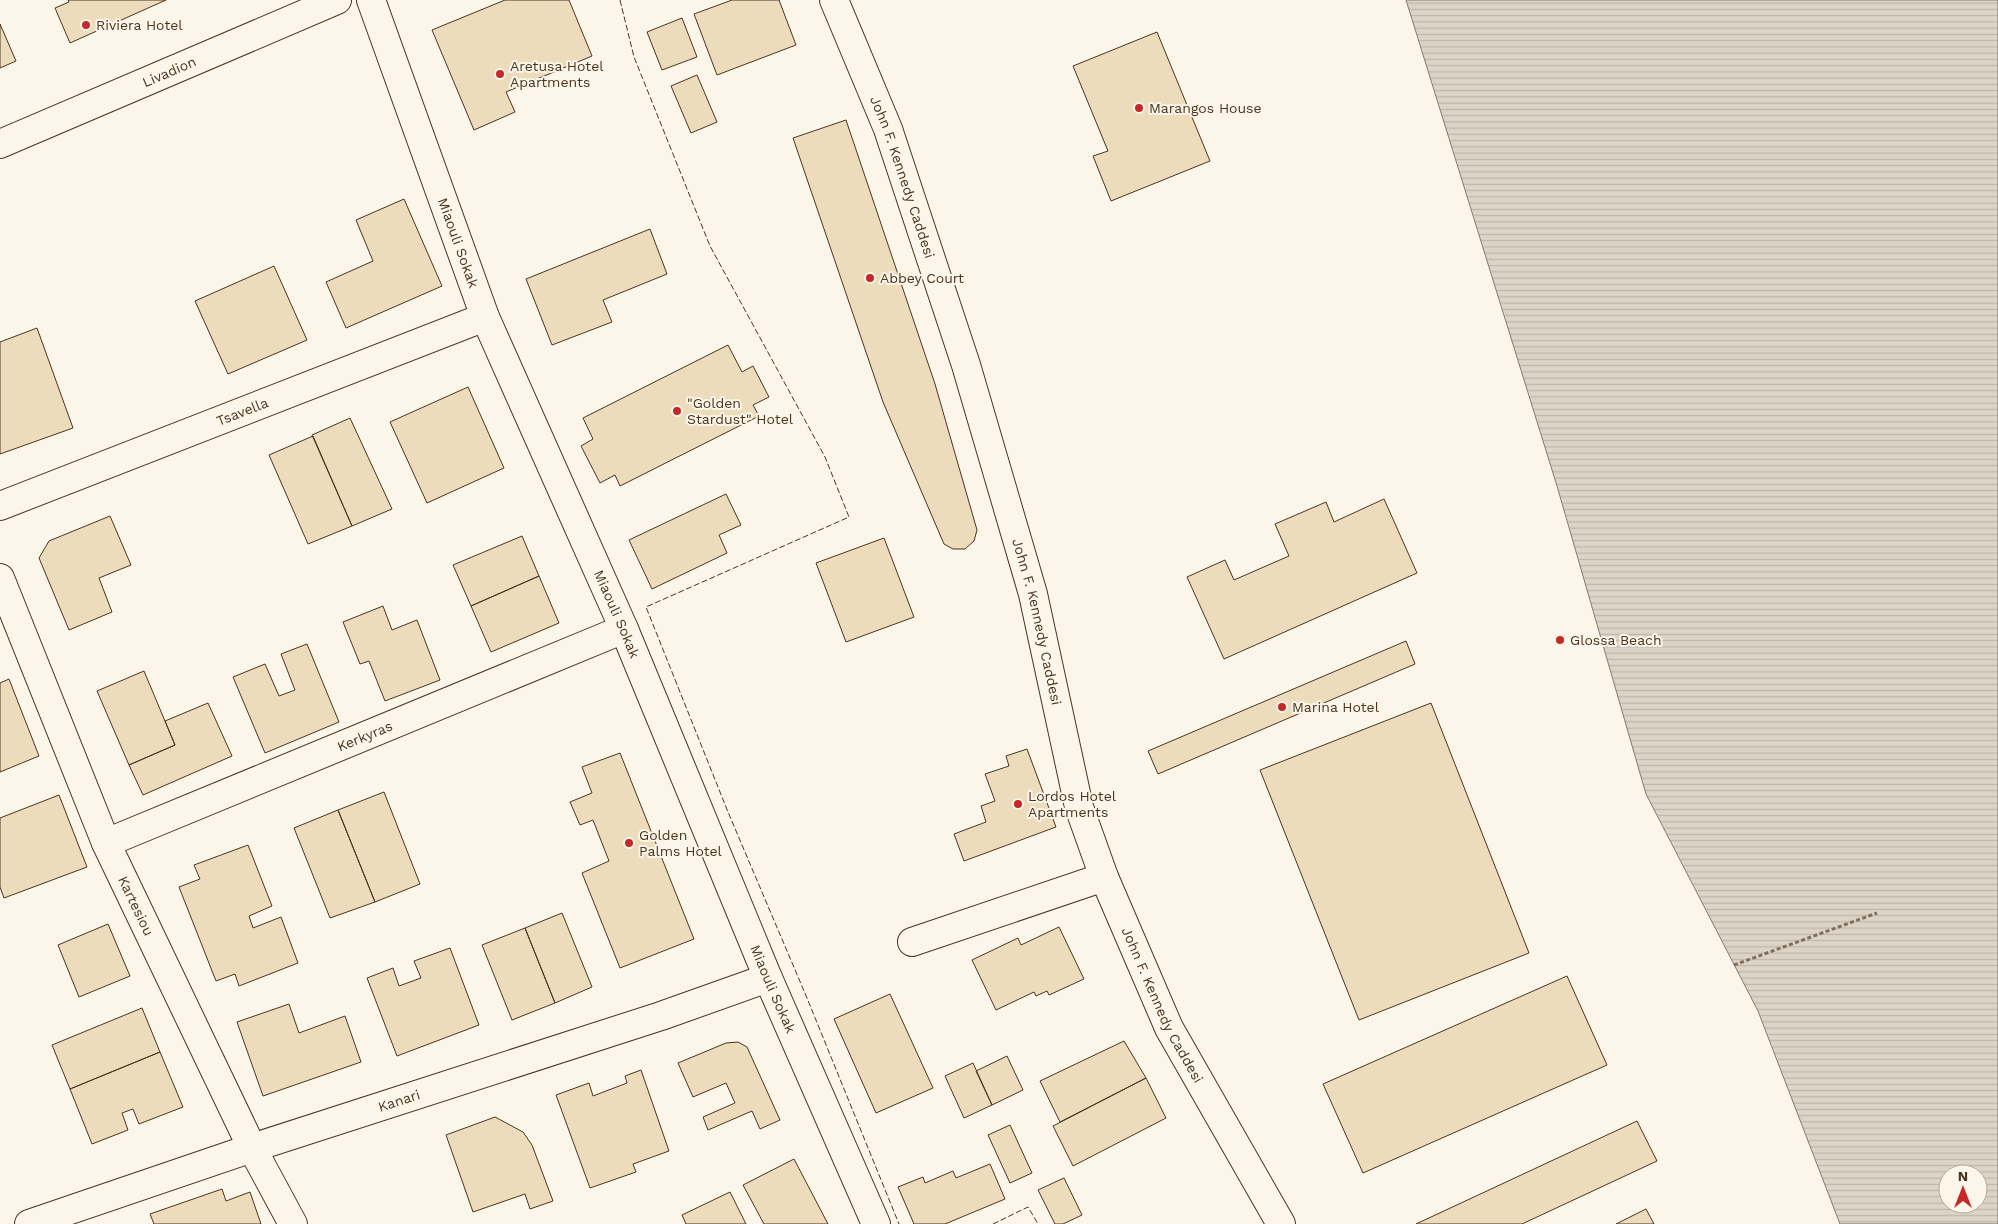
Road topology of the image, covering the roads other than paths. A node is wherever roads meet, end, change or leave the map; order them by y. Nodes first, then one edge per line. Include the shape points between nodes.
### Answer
1 (337, 0) edge
2 (371, 0) edge
3 (834, 0) edge
4 (0, 144) edge
5 (485, 317) junction
6 (0, 506) edge
7 (0, 578) edge
8 (624, 629) junction
9 (106, 844) junction
10 (1104, 878) junction
11 (912, 942) dead end
12 (768, 978) junction
13 (252, 1148) junction
14 (29, 1224) edge
15 (293, 1224) edge
16 (876, 1224) edge
17 (1281, 1224) edge

1 - 4 street, Livadion
2 - 5 street, Miaouli Sokak
3 - 10 street, John F. Kennedy Caddesi via 888,129 966,365 1032,594 1079,807
5 - 6 street, Tsavella
5 - 8 street, Miaouli Sokak
7 - 9 street, Kartesiou
8 - 9 street, Kerkyras
8 - 12 street, Miaouli Sokak
9 - 13 street, Kartesiou
10 - 11 street
10 - 17 street, John F. Kennedy Caddesi via 1169,1028
12 - 13 street, Kanari via 661,1016
12 - 16 street, Miaouli Sokak
13 - 14 street, Kanari
13 - 15 street, Kartesiou

